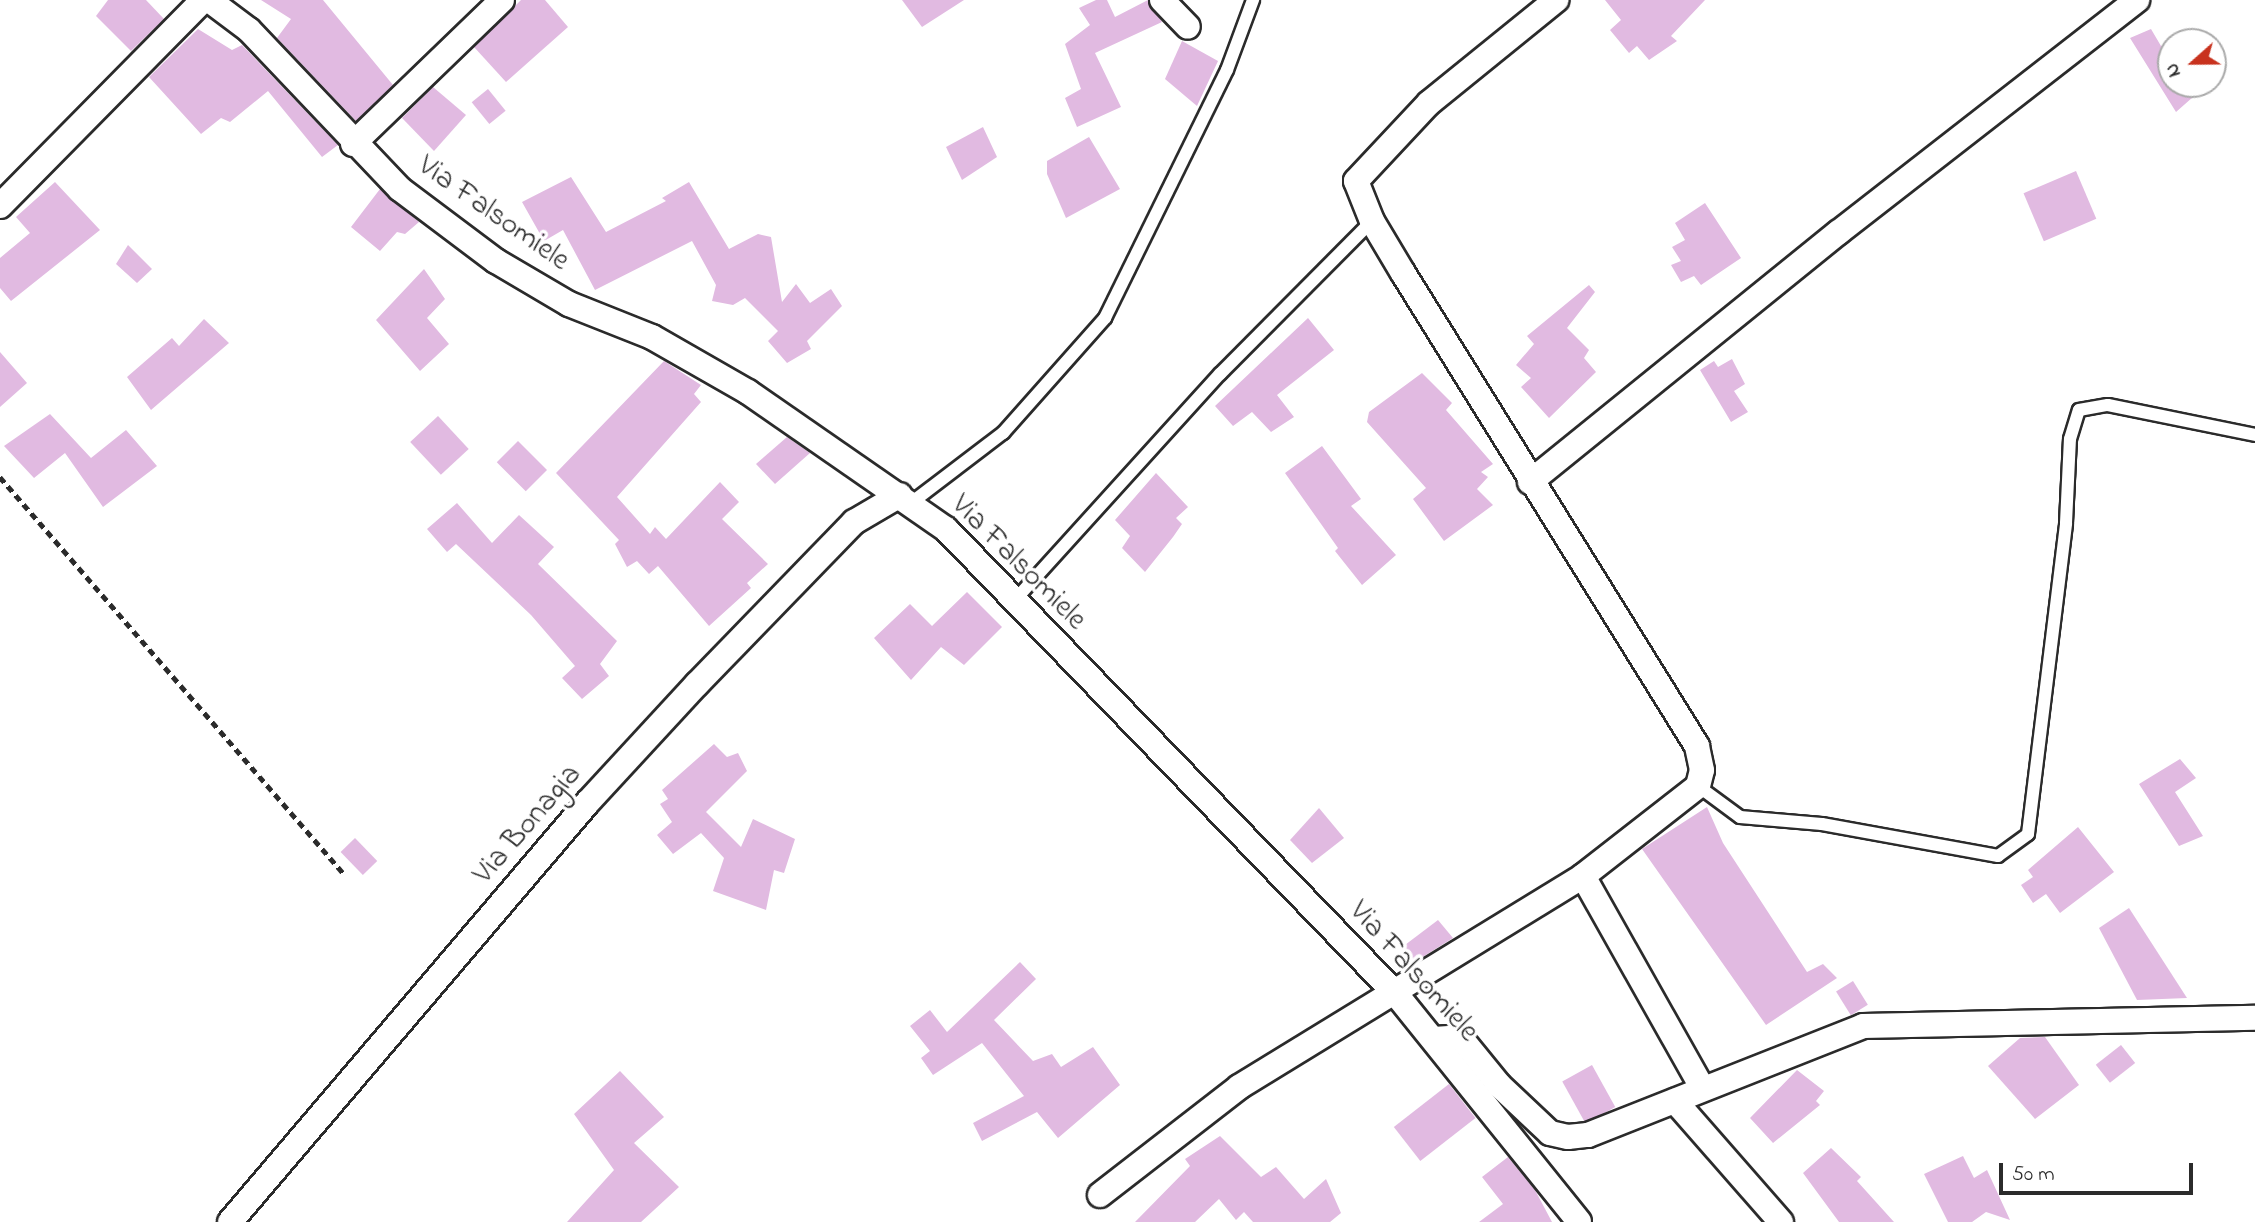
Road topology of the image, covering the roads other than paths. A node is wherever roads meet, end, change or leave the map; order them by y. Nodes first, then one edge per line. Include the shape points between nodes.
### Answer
1 (206, 0) edge
2 (502, 0) edge
3 (1162, 0) edge
4 (1253, 0) edge
5 (1556, 0) edge
6 (2137, 0) edge
7 (1188, 27) dead end
8 (353, 144) junction
9 (0, 206) edge
10 (1372, 221) junction
11 (2255, 435) edge
12 (1530, 482) junction
13 (906, 499) junction
14 (1014, 601) junction
15 (1698, 786) junction
16 (1583, 876) junction
17 (1396, 994) junction
18 (2255, 1018) edge
19 (1434, 1039) junction
20 (1703, 1089) junction
21 (1675, 1101) junction
22 (1100, 1195) dead end
23 (230, 1222) edge
24 (1579, 1222) edge
25 (1781, 1222) edge

1 - 8 street, Via Falsomiele via 249,30
1 - 9 street
2 - 8 street
3 - 7 street
4 - 13 lane via 1227,70 1105,318 1003,433
5 - 10 street via 1429,103 1356,181
6 - 12 street via 1839,232
8 - 13 street, Via Falsomiele via 400,189 496,261 569,304 652,337 748,392
10 - 12 street
10 - 14 lane via 1220,374
11 - 15 lane via 2108,405 2079,410 2070,439 2066,523 2028,834 1998,856 1822,824 1740,817
12 - 15 street via 1698,746 1702,770
13 - 14 street, Via Falsomiele via 946,529
13 - 23 street, Via Bonagia via 855,522 794,580 587,802
14 - 17 street, Via Falsomiele
15 - 16 street
16 - 17 street
16 - 20 street
17 - 19 street, Via Falsomiele
17 - 22 street via 1239,1087
18 - 20 street via 1863,1026
19 - 21 street via 1460,1037 1499,1085 1549,1133 1587,1135
19 - 24 street, Via Falsomiele
20 - 21 street
21 - 25 street

